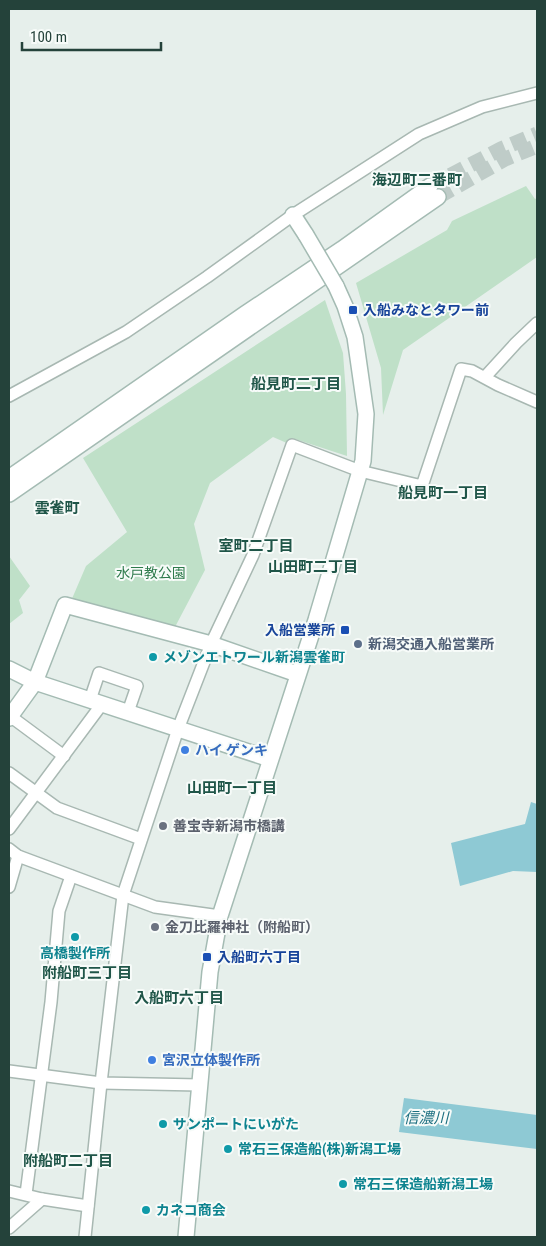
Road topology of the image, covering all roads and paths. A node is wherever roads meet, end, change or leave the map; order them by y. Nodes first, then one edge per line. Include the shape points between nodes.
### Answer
1 (537, 93) edge
2 (293, 215) junction
3 (537, 323) edge
4 (485, 378) junction
5 (9, 396) edge
6 (537, 402) edge
7 (360, 471) junction
8 (9, 478) edge
9 (9, 494) edge
10 (211, 644) junction
11 (9, 669) edge
12 (297, 674) junction
13 (36, 682) junction
14 (96, 702) junction
15 (128, 712) junction
16 (9, 717) edge
17 (178, 729) junction
18 (64, 756) junction
19 (270, 759) junction
20 (9, 773) edge
21 (37, 792) junction
22 (9, 829) edge
23 (141, 839) junction
24 (13, 853) edge
25 (71, 876) junction
26 (9, 887) edge
27 (123, 895) junction
28 (220, 916) junction
29 (9, 1071) edge
30 (42, 1076) junction
31 (101, 1083) junction
32 (200, 1086) junction
33 (9, 1191) edge
34 (26, 1194) junction
35 (42, 1198) junction
36 (88, 1206) junction
37 (9, 1228) edge
38 (85, 1237) edge
39 (186, 1237) edge

1 - 2 street via 482,107 419,134
2 - 5 street via 126,332
2 - 7 street, bridge via 336,286 355,337 366,414
3 - 4 street
4 - 6 street
4 - 7 street via 472,371 461,370 422,486
7 - 10 street via 292,444 253,555
7 - 12 street
8 - 9 street via 245,314 434,192
10 - 12 street
10 - 13 street via 65,605
10 - 17 street
11 - 13 street
12 - 19 street
13 - 14 street
13 - 16 street
14 - 15 street
14 - 15 street via 99,673 137,686
14 - 18 street
15 - 17 street
16 - 18 street
17 - 19 street
17 - 23 street
18 - 21 street
19 - 28 street
20 - 21 street
21 - 22 street
21 - 23 street via 63,810
23 - 27 street
24 - 25 street
24 - 26 street
25 - 27 street
25 - 30 street via 59,911
27 - 28 street via 155,907
27 - 31 street
28 - 32 street via 210,972
29 - 30 street
30 - 31 street
30 - 34 street
31 - 32 street
31 - 36 street
32 - 39 street
33 - 34 street
34 - 35 street
35 - 36 street
35 - 37 street
36 - 38 street

